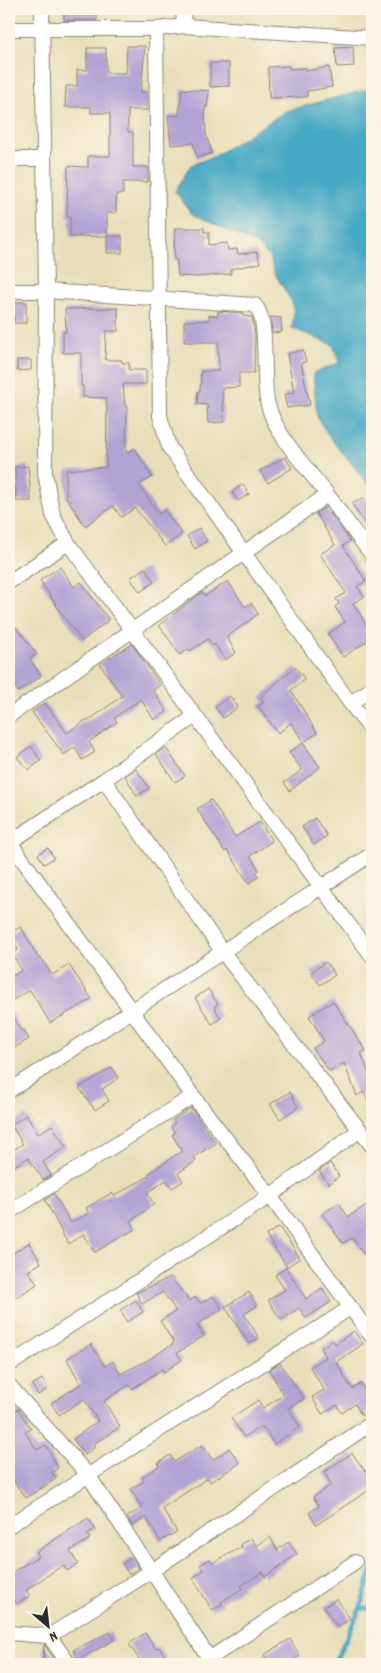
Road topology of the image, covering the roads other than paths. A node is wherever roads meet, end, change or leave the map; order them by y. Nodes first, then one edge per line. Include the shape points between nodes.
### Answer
1 (42, 9) edge
2 (184, 9) edge
3 (184, 26) junction
4 (9, 28) edge
5 (42, 28) junction
6 (156, 29) junction
7 (372, 38) edge
8 (43, 158) junction
9 (9, 159) edge
10 (9, 291) edge
11 (46, 291) junction
12 (158, 300) junction
13 (328, 495) junction
14 (68, 543) junction
15 (369, 549) edge
16 (242, 552) junction
17 (9, 582) edge
18 (132, 630) junction
19 (372, 688) edge
20 (350, 703) junction
21 (9, 716) edge
22 (195, 716) junction
23 (372, 731) edge
24 (104, 780) junction
25 (9, 842) edge
26 (372, 854) edge
27 (322, 888) junction
28 (222, 951) junction
29 (372, 956) edge
30 (130, 1010) junction
31 (9, 1091) edge
32 (193, 1096) junction
33 (360, 1130) junction
34 (372, 1146) edge
35 (270, 1196) junction
36 (9, 1212) edge
37 (350, 1308) junction
38 (372, 1337) edge
39 (9, 1365) edge
40 (9, 1385) edge
41 (372, 1423) edge
42 (88, 1475) junction
43 (9, 1526) edge
44 (355, 1562) dead end
45 (153, 1570) junction
46 (12, 1631) edge
47 (49, 1636) junction
48 (211, 1662) edge
49 (68, 1664) edge

1 - 5 street
2 - 3 street
3 - 6 street
3 - 7 street
4 - 5 street
5 - 6 street
5 - 8 street
6 - 12 street
8 - 9 street
8 - 11 street
10 - 11 street
11 - 12 street
11 - 14 street via 45,473 53,514
12 - 13 street via 248,303 260,310 268,406 302,463
12 - 16 street via 160,416 164,436
13 - 15 street
13 - 16 street
14 - 17 street
14 - 18 street
16 - 18 street
16 - 20 street
18 - 21 street
18 - 22 street
19 - 20 street
20 - 23 street
22 - 24 street
22 - 27 street
24 - 25 street
24 - 28 street
25 - 30 street
26 - 27 street
27 - 28 street
27 - 29 street
28 - 30 street
28 - 33 street
30 - 31 street
30 - 32 street
32 - 35 street
32 - 36 street
33 - 34 street
33 - 35 street
35 - 37 street
35 - 39 street
37 - 38 street
37 - 42 street
40 - 42 street
41 - 45 street
42 - 43 street
42 - 45 street
44 - 48 street
45 - 47 street
45 - 48 street
46 - 47 street
47 - 49 street

